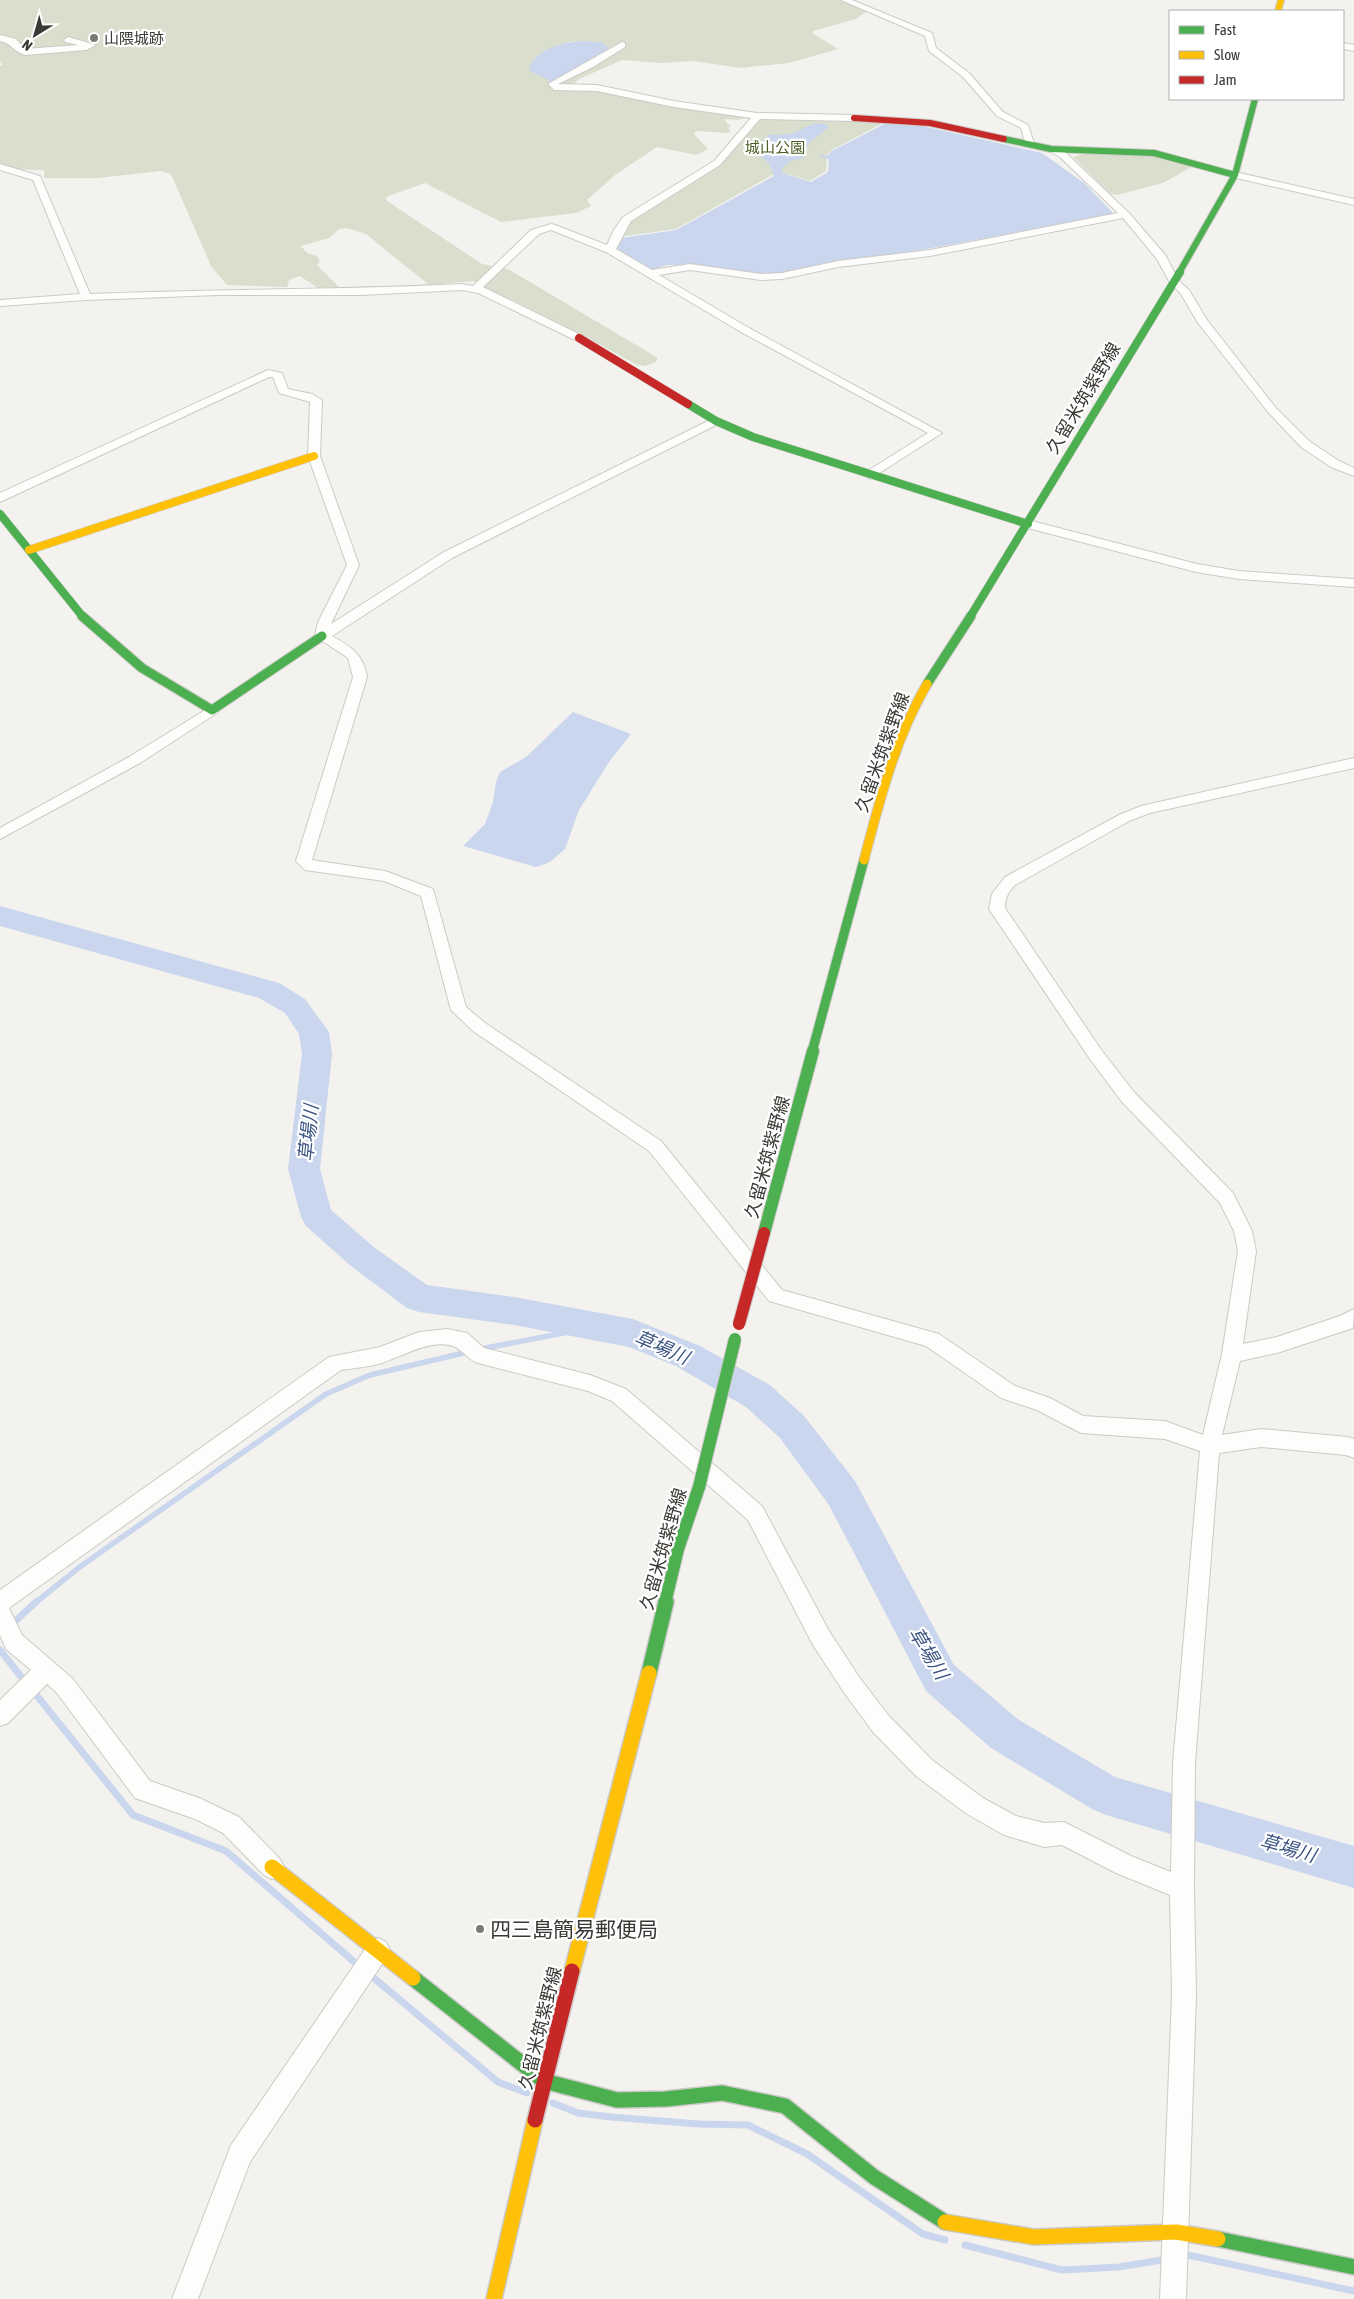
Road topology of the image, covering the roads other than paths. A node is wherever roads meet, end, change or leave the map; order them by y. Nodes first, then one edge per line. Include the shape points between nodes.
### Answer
1 (845, 0) edge
2 (0, 38) edge
3 (68, 40) dead end
4 (622, 46) dead end
5 (1255, 100) edge
6 (757, 116) junction
7 (854, 118) joint
8 (1029, 143) junction
9 (1051, 149) junction
10 (0, 167) edge
11 (1235, 175) junction
12 (1354, 202) edge
13 (1125, 215) junction
14 (610, 250) junction
15 (650, 274) junction
16 (1174, 281) junction
17 (475, 289) junction
18 (86, 297) junction
19 (0, 303) edge
20 (579, 338) joint
21 (716, 421) junction
22 (314, 456) junction
23 (1354, 472) edge
24 (870, 476) junction
25 (0, 498) edge
26 (0, 514) edge
27 (1028, 524) junction
28 (29, 550) junction
29 (1354, 583) edge
30 (322, 636) junction
31 (212, 710) junction
32 (1354, 763) edge
33 (0, 834) edge
34 (1354, 1317) edge
35 (1232, 1354) junction
36 (1210, 1446) junction
37 (1354, 1449) edge
38 (0, 1602) edge
39 (0, 1612) edge
40 (45, 1671) junction
41 (0, 1715) edge
42 (272, 1867) joint
43 (1182, 1882) junction
44 (378, 1950) junction
45 (544, 2081) junction
46 (1176, 2232) junction
47 (1354, 2266) edge
48 (185, 2299) edge
49 (494, 2299) edge
50 (1173, 2299) edge

1 - 8 street via 929,35 932,48 966,75 1000,114 1022,123
2 - 3 street via 13,41 25,52 92,45
4 - 6 street via 552,84 554,87 597,88
5 - 11 main road, 久留米筑紫野線
6 - 7 street
6 - 14 street via 717,163 627,219
7 - 8 main road via 930,123
8 - 9 main road
9 - 11 main road via 1154,153
9 - 13 street via 1063,155
10 - 18 street via 37,178
11 - 12 street
11 - 16 main road, 久留米筑紫野線
13 - 15 street via 782,276 761,277 690,267
13 - 16 street via 1162,258
14 - 15 street
14 - 17 street via 552,227 545,228 535,232
15 - 24 street via 745,330 936,432
16 - 23 street via 1272,410 1320,456
16 - 27 main road, 久留米筑紫野線
17 - 18 street
17 - 20 street
18 - 19 street
20 - 21 main road
21 - 24 main road
21 - 30 street via 448,555
22 - 25 street via 316,400 283,391 278,375 268,373
22 - 28 main road
22 - 30 street via 353,565 325,622
24 - 27 main road
26 - 28 main road
27 - 29 street via 1196,568 1239,575
27 - 45 main road, 久留米筑紫野線, bridge via 924,689 878,807 735,1339 699,1487 678,1549
28 - 31 main road via 85,620 142,668
30 - 31 main road
30 - 36 street via 351,653 360,663 360,677 304,861 310,866 358,869 428,893 459,1010 479,1027 655,1146 776,1296 932,1340 1008,1392 1043,1404 1081,1424 1165,1430
31 - 33 street via 169,741
32 - 35 street via 1138,812 1010,881 998,893 997,909 1096,1055 1128,1097 1227,1198 1243,1231 1247,1251
34 - 35 street via 1277,1345
35 - 36 street
36 - 37 street via 1261,1438
36 - 43 street via 1184,1771
38 - 43 street via 336,1362 381,1355 419,1340 460,1339 478,1355 590,1383 619,1395 755,1513 822,1638 851,1684 881,1724 924,1768 975,1806 1012,1827 1044,1835 1064,1833 1124,1865
39 - 40 street via 14,1642
40 - 41 street
40 - 42 street via 65,1686 143,1790 198,1808 231,1825
42 - 44 main road
43 - 46 street via 1184,1995
44 - 45 main road
44 - 48 street via 240,2154
45 - 46 main road via 617,2100 722,2093 785,2106 874,2178 949,2224 1034,2237
45 - 49 main road, 久留米筑紫野線
46 - 47 main road
46 - 50 street

